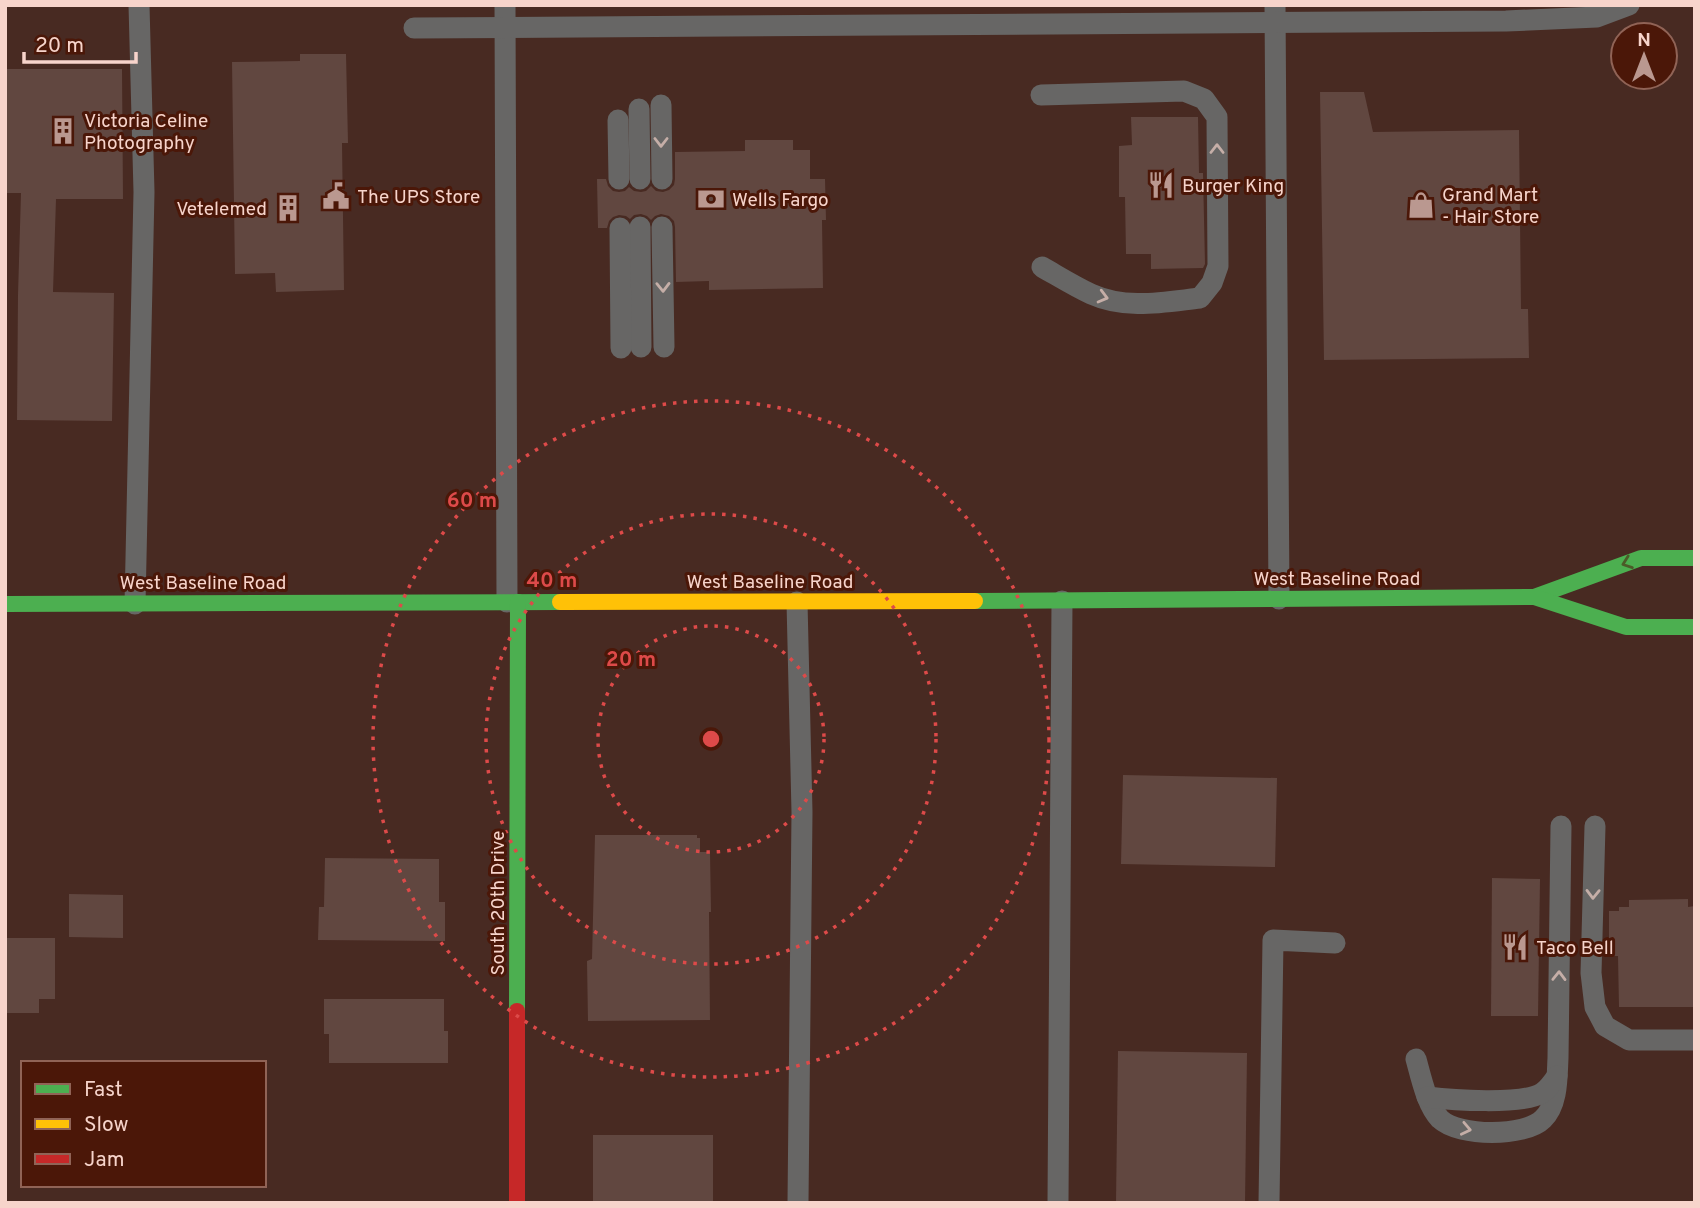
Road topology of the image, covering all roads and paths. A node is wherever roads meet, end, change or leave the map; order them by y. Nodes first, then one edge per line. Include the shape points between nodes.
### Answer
1 (139, 5) edge
2 (505, 5) edge
3 (1629, 5) edge
4 (1275, 14) edge
5 (505, 27) junction
6 (414, 28) dead end
7 (1041, 95) dead end
8 (661, 105) dead end
9 (639, 109) dead end
10 (618, 120) dead end
11 (662, 178) dead end
12 (662, 227) dead end
13 (630, 228) dead end
14 (1042, 267) dead end
15 (631, 347) dead end
16 (664, 347) dead end
17 (1695, 558) edge
18 (1534, 597) junction
19 (1279, 599) junction
20 (1062, 601) junction
21 (797, 602) junction
22 (513, 603) junction
23 (5, 604) edge
24 (135, 604) junction
25 (1695, 627) edge
26 (1561, 826) dead end
27 (1595, 826) dead end
28 (1335, 943) dead end
29 (1695, 1040) edge
30 (1416, 1059) dead end
31 (1557, 1076) junction
32 (1427, 1097) junction
33 (517, 1203) edge
34 (798, 1203) edge
35 (1058, 1203) edge
36 (1269, 1203) edge

1 - 24 lane via 144,192
2 - 5 lane
3 - 4 lane via 1597,17 1506,20
4 - 5 lane
4 - 19 lane
5 - 6 lane
5 - 22 lane
14 -> 7 lane via 1092,295 1146,305 1200,298 1212,284 1218,266 1217,117 1204,99 1184,91
8 -> 11 lane
9 - 10 lane via 629,179
12 -> 16 lane
13 - 15 lane
17 -> 18 main road, West Baseline Road via 1641,558
18 - 19 main road, West Baseline Road
18 - 25 main road, West Baseline Road via 1626,627
19 - 20 main road, West Baseline Road
20 - 21 main road, West Baseline Road
20 - 35 lane
21 - 22 main road, West Baseline Road
21 - 34 lane via 802,812
22 - 24 main road, West Baseline Road
22 - 33 main road, South 20th Drive
23 - 24 main road, West Baseline Road
31 -> 26 lane
27 -> 29 lane via 1591,973 1595,1007 1605,1026 1629,1040
28 - 36 lane via 1273,940
30 - 32 lane
31 - 32 lane via 1544,1092 1530,1098
32 -> 31 lane via 1441,1119 1457,1129 1509,1132 1542,1121 1552,1108

